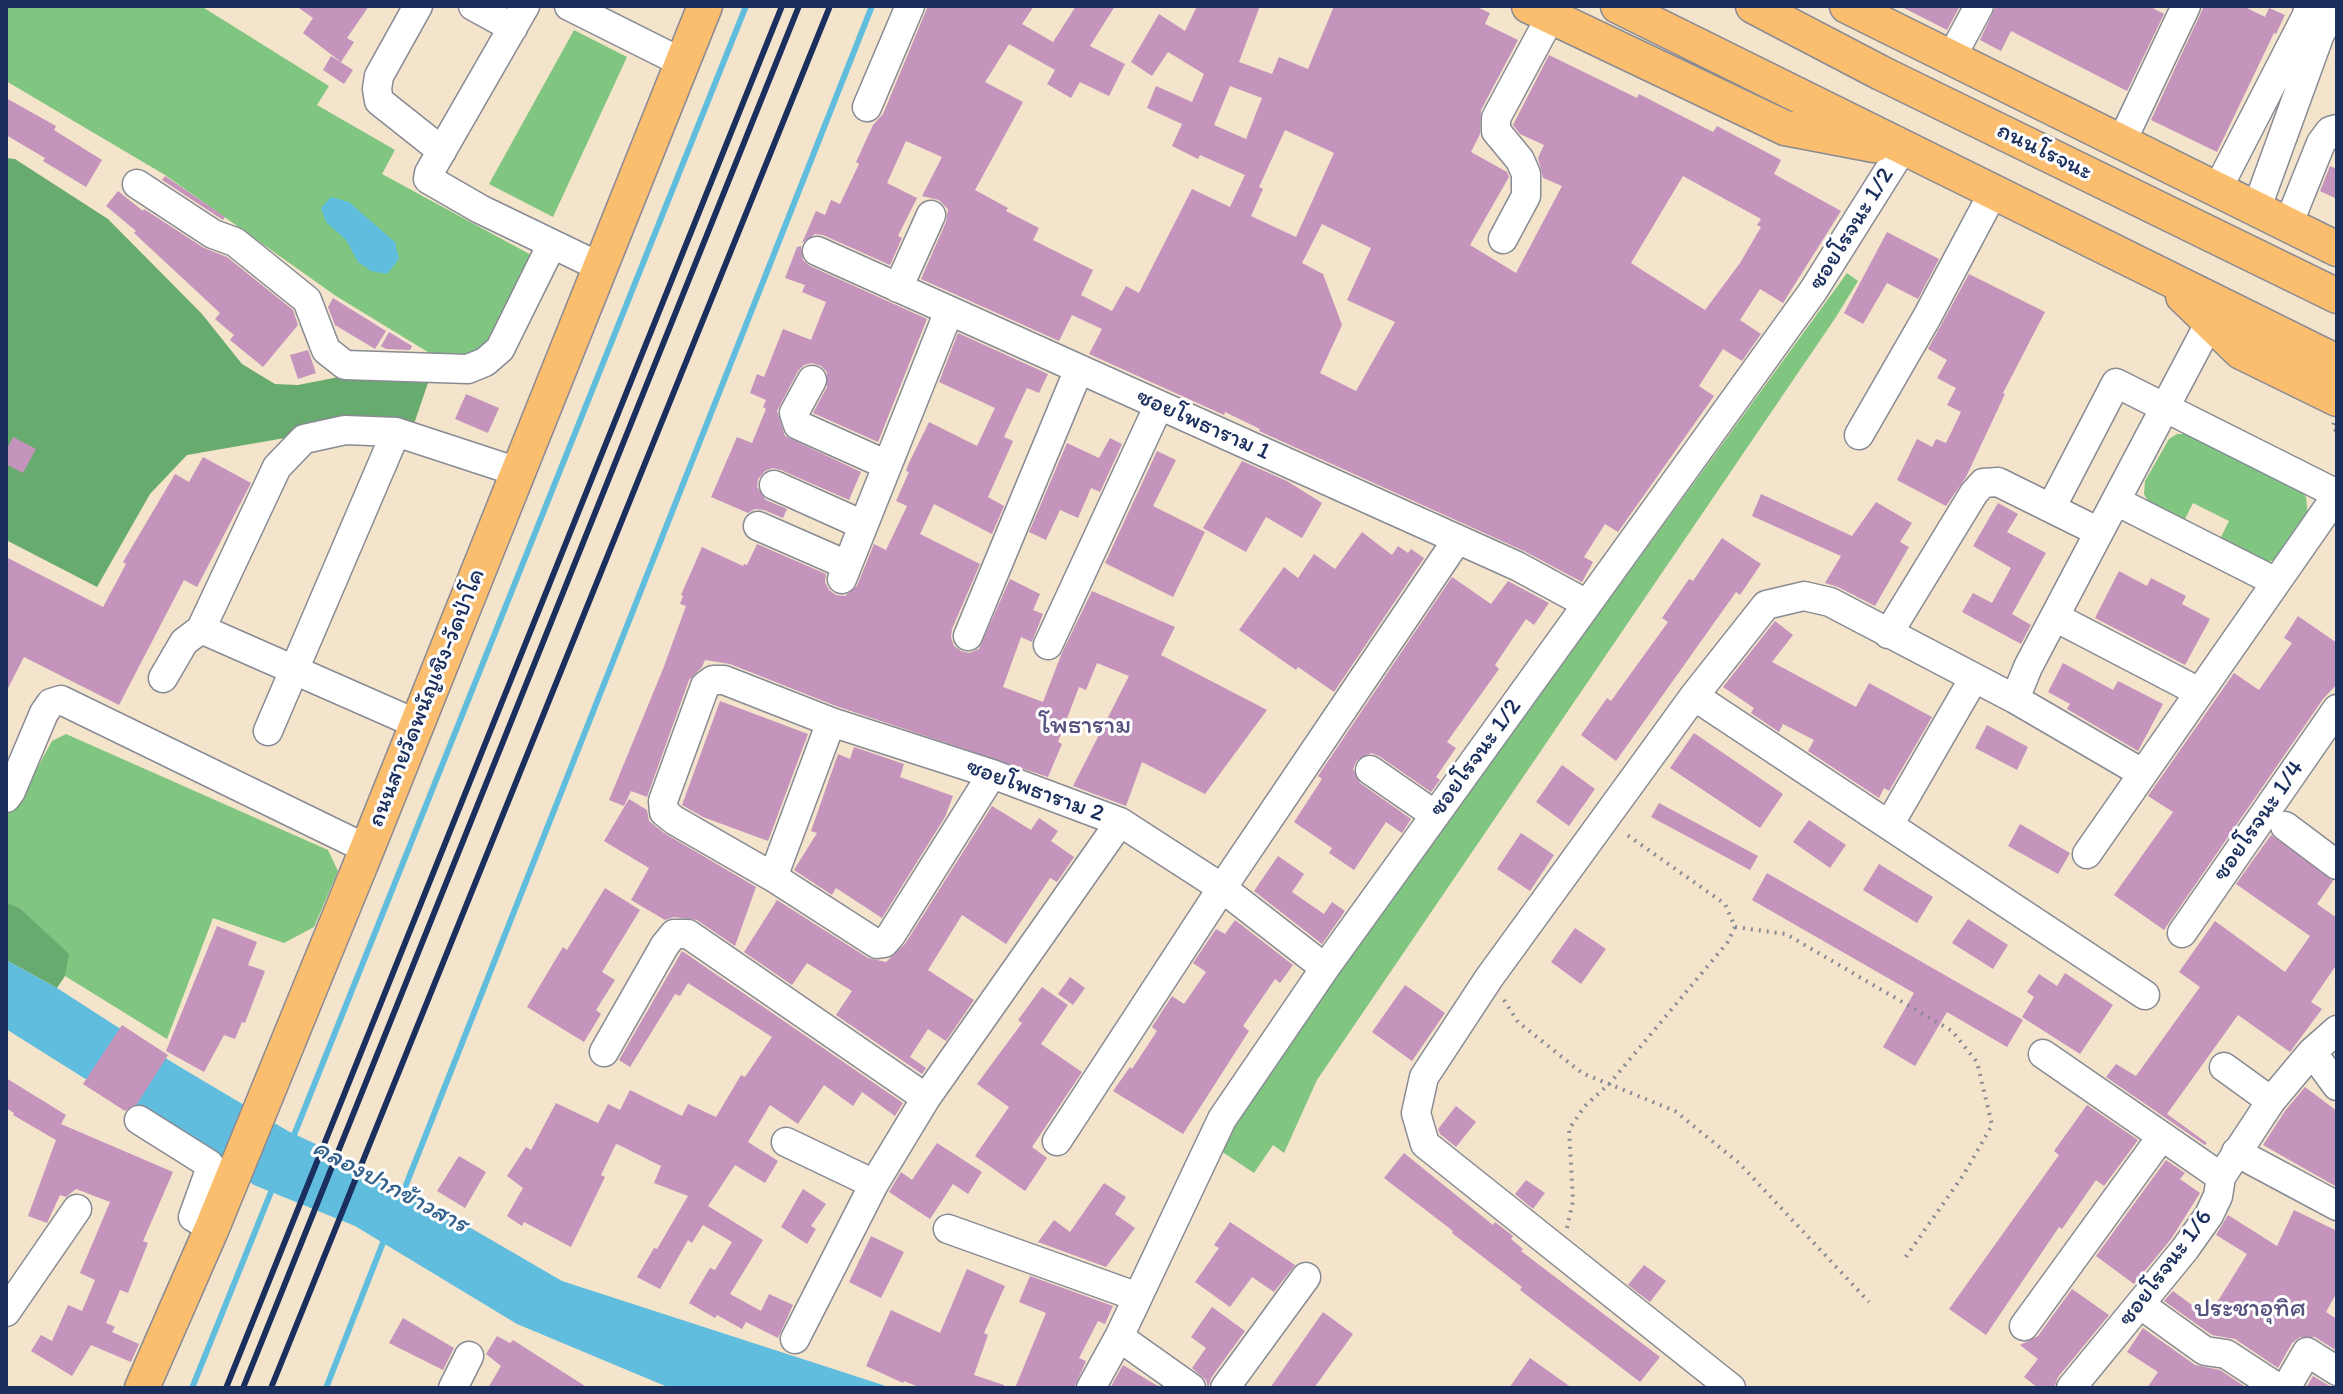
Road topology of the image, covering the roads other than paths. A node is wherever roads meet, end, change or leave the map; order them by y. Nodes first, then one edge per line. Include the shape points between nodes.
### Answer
1 (418, 6) edge
2 (473, 6) edge
3 (569, 6) edge
4 (705, 6) edge
5 (910, 6) edge
6 (1618, 6) edge
7 (1753, 6) edge
8 (1979, 6) edge
9 (2186, 6) edge
10 (2308, 6) edge
11 (2336, 6) edge
12 (1540, 11) edge
13 (1868, 11) edge
14 (519, 17) edge
15 (1951, 58) junction
16 (681, 62) junction
17 (1881, 73) junction
18 (2006, 86) junction
19 (867, 107) dead end
20 (2337, 129) edge
21 (2121, 143) junction
22 (442, 151) junction
23 (1909, 152) junction
24 (137, 184) dead end
25 (2217, 190) junction
26 (1994, 191) junction
27 (2256, 210) junction
28 (931, 215) dead end
29 (2288, 225) junction
30 (1503, 239) dead end
31 (552, 244) junction
32 (2337, 249) edge
33 (817, 251) dead end
34 (600, 267) junction
35 (2157, 272) junction
36 (898, 288) junction
37 (2337, 296) edge
38 (949, 311) junction
39 (2210, 322) junction
40 (2337, 362) edge
41 (1079, 369) junction
42 (812, 380) dead end
43 (1159, 405) junction
44 (2165, 407) junction
45 (2335, 419) edge
46 (396, 432) junction
47 (1859, 435) dead end
48 (887, 465) junction
49 (518, 472) junction
50 (774, 485) dead end
51 (2337, 494) edge
52 (2116, 501) junction
53 (2051, 508) junction
54 (863, 525) junction
55 (758, 526) dead end
56 (2099, 532) junction
57 (1457, 540) junction
58 (2276, 582) junction
59 (1587, 604) junction
60 (2055, 617) junction
61 (201, 629) junction
62 (1888, 634) junction
63 (968, 636) dead end
64 (1048, 645) dead end
65 (295, 670) junction
66 (163, 678) dead end
67 (1974, 678) junction
68 (2199, 692) junction
69 (1694, 696) junction
70 (2015, 699) junction
71 (2337, 709) edge
72 (831, 722) junction
73 (417, 724) junction
74 (268, 731) dead end
75 (1370, 770) dead end
76 (2142, 773) junction
77 (992, 774) junction
78 (6, 798) edge
79 (1435, 815) junction
80 (1120, 822) junction
81 (1889, 825) junction
82 (2285, 826) dead end
83 (367, 849) junction
84 (2087, 854) dead end
85 (2337, 865) edge
86 (773, 877) junction
87 (1222, 888) junction
88 (2182, 933) dead end
89 (1325, 968) junction
90 (2145, 995) dead end
91 (2337, 1030) edge
92 (604, 1052) dead end
93 (2312, 1052) junction
94 (2043, 1054) dead end
95 (2224, 1067) dead end
96 (2337, 1086) edge
97 (926, 1098) junction
98 (2271, 1101) junction
99 (139, 1120) dead end
100 (2162, 1136) junction
101 (1057, 1141) dead end
102 (786, 1142) dead end
103 (2236, 1152) junction
104 (2221, 1177) junction
105 (874, 1184) junction
106 (2337, 1206) edge
107 (77, 1209) dead end
108 (212, 1228) junction
109 (948, 1229) dead end
110 (1306, 1277) dead end
111 (1138, 1297) junction
112 (2141, 1305) junction
113 (6, 1312) edge
114 (2024, 1326) dead end
115 (1119, 1337) junction
116 (795, 1339) dead end
117 (469, 1356) dead end
118 (2337, 1371) edge
119 (2077, 1386) edge
120 (2280, 1387) edge
121 (142, 1388) edge
122 (453, 1388) edge
123 (1091, 1388) edge
124 (1191, 1388) edge
125 (1225, 1388) edge
126 (1731, 1388) edge

1 - 22 street via 377,89 379,101
2 - 14 street
3 - 16 street
4 - 16 main road, ถนนสายวัดพนัญเชิง-วัดป่าโค
5 - 19 street
6 - 23 main road
7 - 17 main road, ถนนโรจนะ
8 - 15 street
9 - 21 street
10 - 25 street
11 - 27 street via 2320,34
12 - 23 main road via 1785,128
12 - 30 street via 1496,118 1496,131 1526,174 1526,196
13 - 15 main road, ถนนโรจนะ
14 - 22 street
15 - 18 main road, ถนนโรจนะ
16 - 34 main road, ถนนสายวัดพนัญเชิง-วัดป่าโค
17 - 18 main road
17 - 37 main road, ถนนโรจนะ
18 - 21 main road, ถนนโรจนะ
20 - 29 street via 2321,143
21 - 25 main road, ถนนโรจนะ
22 - 31 street via 428,179
23 - 26 main road
23 - 59 street, ซอยโรจนะ 1/2
24 - 31 street via 213,234 235,242 307,300 326,350 345,365 468,369 485,362 500,349
25 - 27 main road, ถนนโรจนะ
26 - 35 main road
26 - 47 street
27 - 29 main road, ถนนโรจนะ
28 - 36 street
29 - 32 main road, ถนนโรจนะ
31 - 34 street
33 - 36 street, ซอยโพธาราม 1
34 - 49 main road, ถนนสายวัดพนัญเชิง-วัดป่าโค
35 - 39 main road
35 - 40 main road
36 - 38 street, ซอยโพธาราม 1
38 - 41 street, ซอยโพธาราม 1
38 - 48 street
39 - 44 street
39 - 45 main road via 2241,352
41 - 43 street, ซอยโพธาราม 1
41 - 63 street
42 - 48 street via 794,413 798,425
43 - 57 street, ซอยโพธาราม 1
43 - 64 street
44 - 51 street
44 - 52 street
44 - 53 street via 2116,383
46 - 49 street
46 - 61 street via 345,430 304,439 277,467
46 - 65 street
48 - 54 street
49 - 73 main road, ถนนสายวัดพนัญเชิง-วัดป่าโค
50 - 54 street
51 - 58 street
52 - 56 street
52 - 58 street
53 - 56 street
53 - 62 street via 1998,482 1983,483
54 - 55 street via 844,572
56 - 60 street
57 - 59 street, ซอยโพธาราม 1
57 - 87 street
58 - 68 street
59 - 79 street, ซอยโรจนะ 1/2
60 - 68 street
60 - 70 street
61 - 65 street
61 - 66 street via 184,642
62 - 67 street
62 - 69 street via 1830,602 1804,596 1766,605
65 - 73 street
65 - 74 street
67 - 70 street
67 - 81 street
68 - 76 street
69 - 81 street
69 - 126 street via 1489,978 1424,1077 1416,1113 1425,1144
70 - 76 street
71 - 88 street, ซอยโรจนะ 1/4
72 - 77 street, ซอยโพธาราม 2
72 - 86 street
72 - 86 street, ซอยโพธาราม 2 via 724,680 705,686 663,801 664,812
73 - 83 main road, ถนนสายวัดพนัญเชิง-วัดป่าโค
75 - 79 street
76 - 84 street
77 - 80 street, ซอยโพธาราม 2
77 - 86 street via 884,943 877,944
78 - 83 street via 44,713 61,700
79 - 89 street, ซอยโรจนะ 1/2
80 - 87 street, ซอยโพธาราม 2
80 - 97 street
81 - 90 street
82 - 85 street
83 - 108 main road, ถนนสายวัดพนัญเชิง-วัดป่าโค
87 - 89 street, ซอยโพธาราม 2
87 - 101 street
89 - 111 street, ซอยโรจนะ 1/2 via 1222,1119
91 - 93 street, ซอยโรจนะ 1/6
92 - 97 street via 665,945 674,934 688,934
93 - 96 street
93 - 98 street, ซอยโรจนะ 1/6
94 - 100 street
95 - 98 street
97 - 105 street
98 - 103 street, ซอยโรจนะ 1/6
99 - 108 street via 209,1164 193,1217
100 - 104 street
100 - 114 street
102 - 105 street
103 - 104 street, ซอยโรจนะ 1/6
103 - 106 street
104 - 112 street, ซอยโรจนะ 1/6 via 2209,1215
105 - 116 street
107 - 113 street
108 - 121 main road, ถนนสายวัดพนัญเชิง-วัดป่าโค
109 - 111 street
110 - 125 street
111 - 115 street, ซอยโรจนะ 1/2
112 - 119 street, ซอยโรจนะ 1/6
112 - 120 street via 2205,1351 2226,1354
115 - 123 street, ซอยโรจนะ 1/2
115 - 124 street
117 - 122 street
118 - 120 street via 2307,1352

